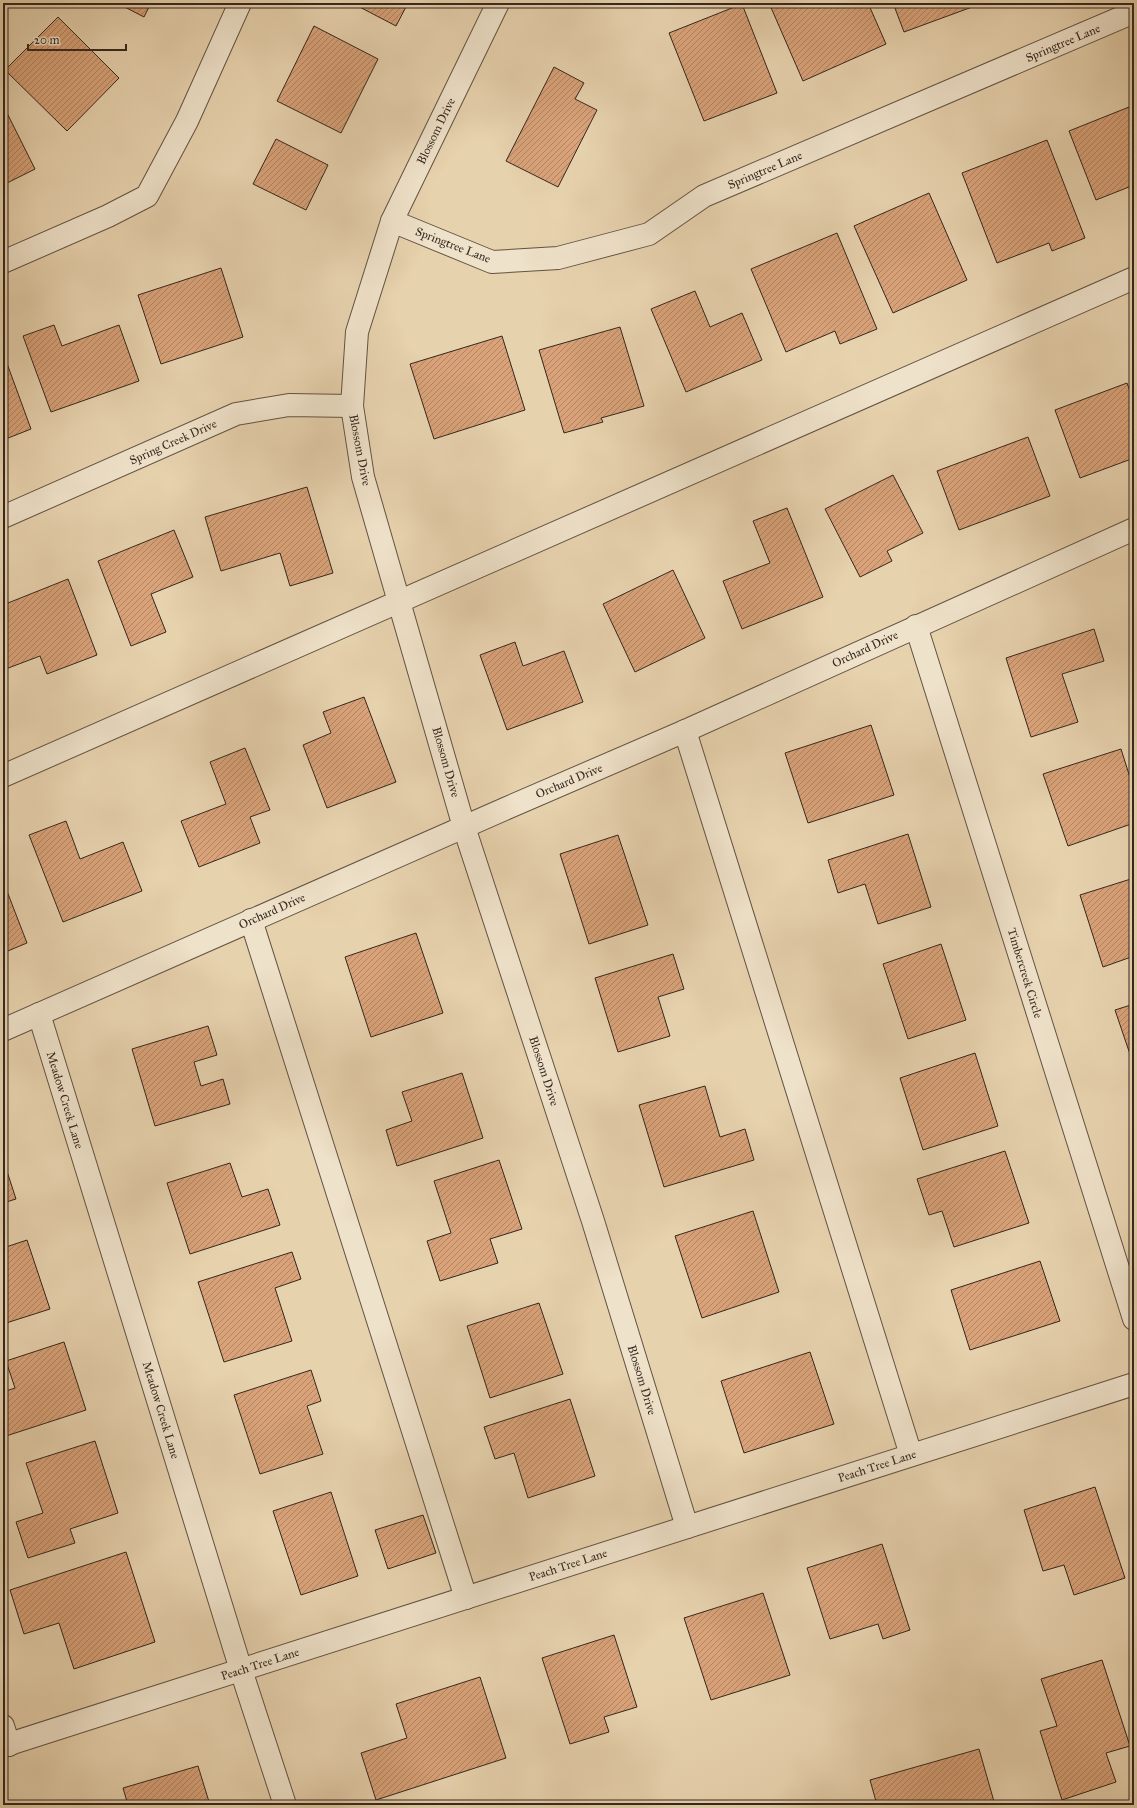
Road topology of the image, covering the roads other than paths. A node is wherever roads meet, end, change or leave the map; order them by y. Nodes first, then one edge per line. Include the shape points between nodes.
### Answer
1 (240, 3) edge
2 (498, 3) edge
3 (1134, 12) edge
4 (392, 221) junction
5 (3, 262) edge
6 (1134, 278) edge
7 (352, 406) junction
8 (3, 517) edge
9 (1133, 534) edge
10 (399, 601) junction
11 (916, 626) junction
12 (685, 731) junction
13 (3, 776) edge
14 (464, 826) junction
15 (251, 920) junction
16 (39, 1014) junction
17 (3, 1030) edge
18 (1134, 1319) edge
19 (1134, 1384) edge
20 (910, 1455) junction
21 (687, 1527) junction
22 (466, 1598) junction
23 (241, 1670) junction
24 (5, 1739) edge
25 (285, 1805) edge

1 - 5 street via 187,121 147,196
2 - 4 street, Blossom Drive
3 - 4 street, Springtree Lane via 704,196 649,234 558,258 492,262
4 - 7 street, Blossom Drive via 357,332
6 - 10 street
7 - 8 street, Spring Creek Drive via 289,405 236,414
7 - 10 street, Blossom Drive via 363,477
9 - 11 street, Orchard Drive
10 - 13 street
10 - 14 street, Blossom Drive
11 - 12 street, Orchard Drive
11 - 18 street, Timbercreek Circle
12 - 14 street, Orchard Drive
12 - 20 street
14 - 15 street, Orchard Drive
14 - 21 street, Blossom Drive via 593,1221
15 - 16 street, Orchard Drive
15 - 22 street
16 - 17 street, Orchard Drive
16 - 23 street, Meadow Creek Lane
19 - 20 street, Peach Tree Lane
20 - 21 street, Peach Tree Lane
21 - 22 street, Peach Tree Lane
22 - 23 street, Peach Tree Lane
23 - 24 street, Peach Tree Lane
23 - 25 street, Meadow Creek Lane

